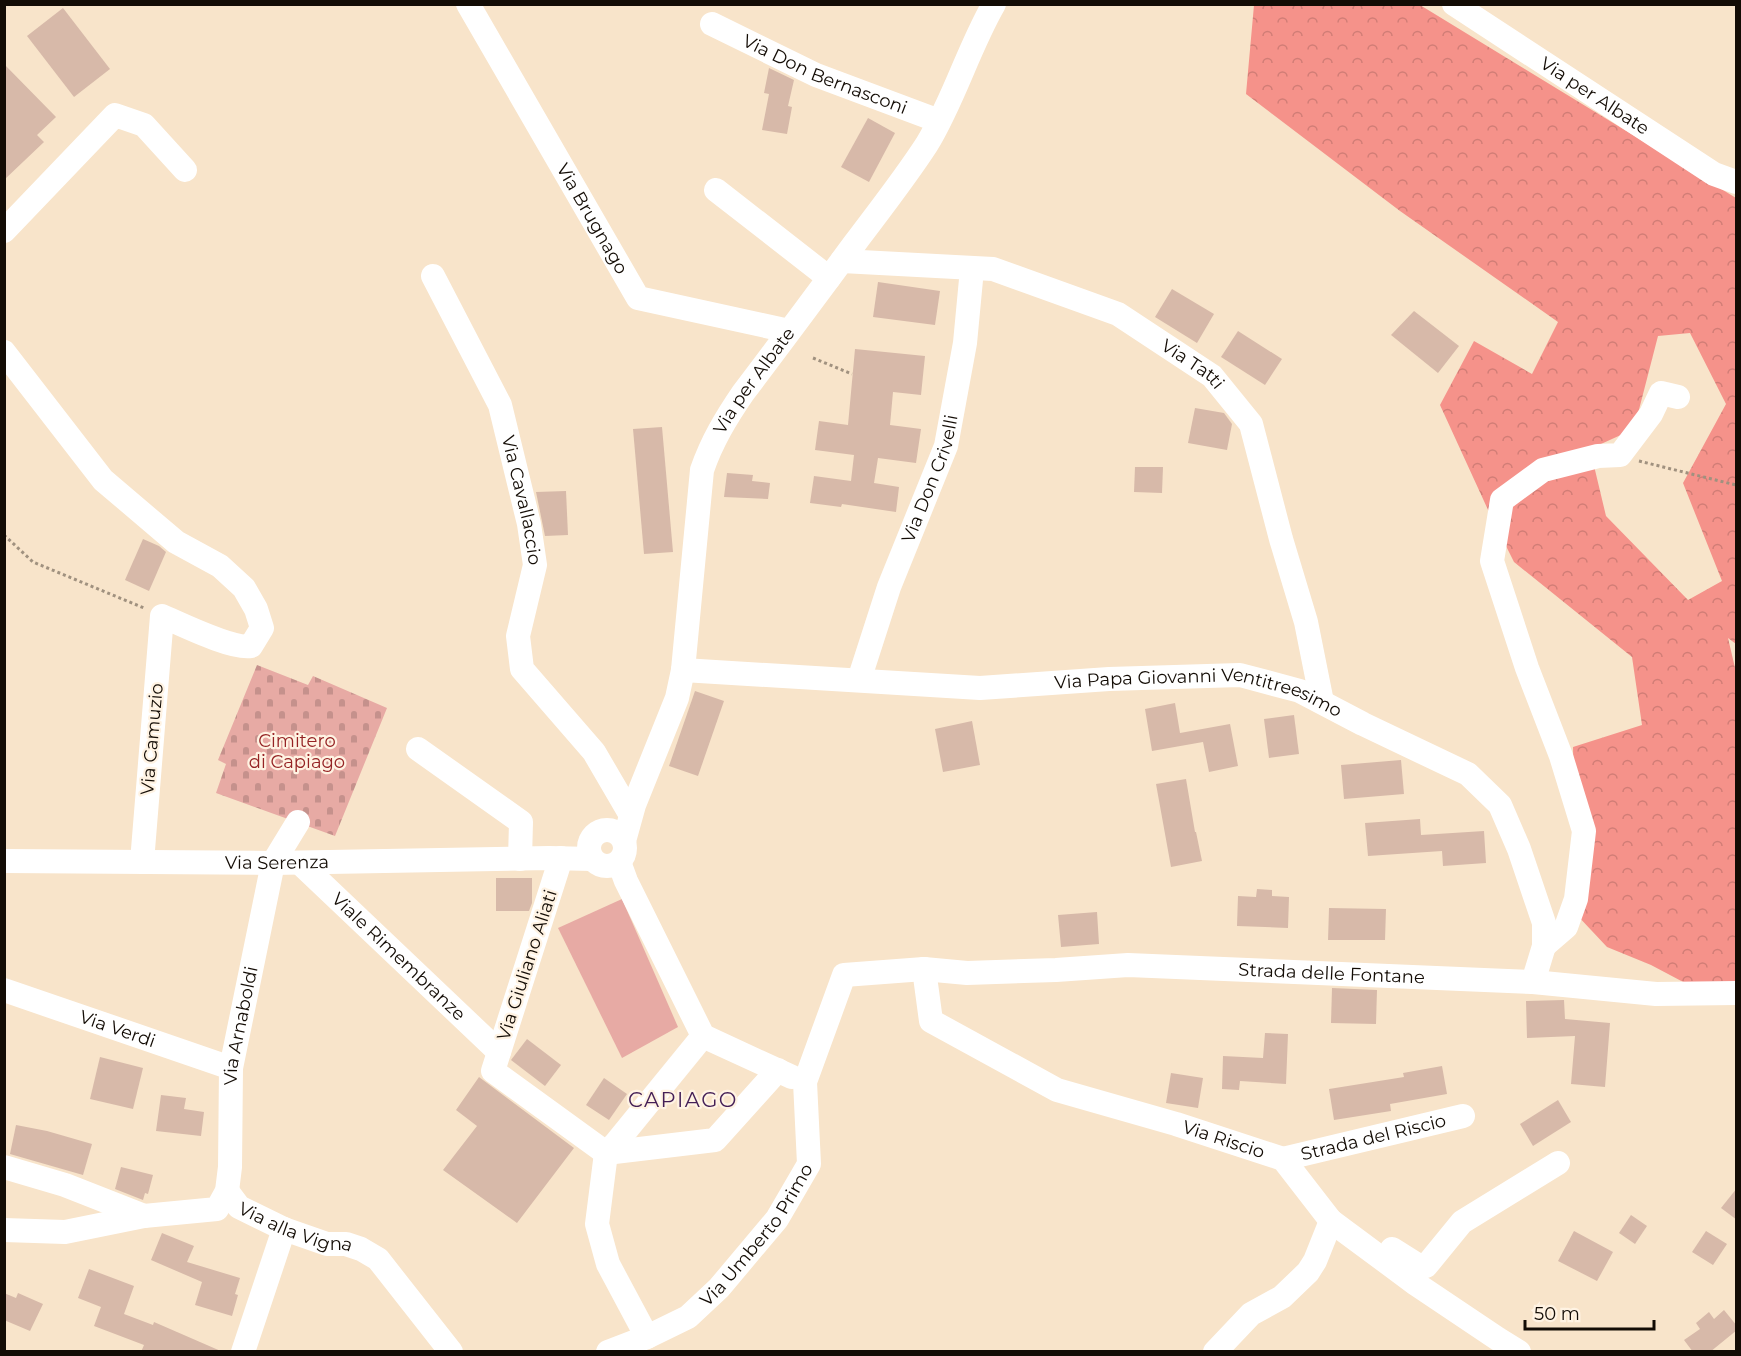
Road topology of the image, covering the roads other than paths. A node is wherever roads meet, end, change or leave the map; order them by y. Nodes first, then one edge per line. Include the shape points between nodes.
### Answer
1 (468, 4) edge
2 (993, 4) edge
3 (1454, 4) edge
4 (712, 24) dead end
5 (939, 121) junction
6 (185, 170) dead end
7 (1737, 182) edge
8 (716, 190) dead end
9 (4, 231) edge
10 (972, 268) junction
11 (835, 270) junction
12 (433, 276) dead end
13 (789, 331) junction
14 (4, 352) edge
15 (1678, 397) dead end
16 (683, 670) junction
17 (859, 680) junction
18 (1322, 702) junction
19 (418, 749) dead end
20 (632, 809) junction
21 (298, 822) dead end
22 (617, 844) junction
23 (590, 851) junction
24 (555, 858) junction
25 (520, 859) junction
26 (4, 861) edge
27 (142, 862) junction
28 (273, 863) junction
29 (300, 863) junction
30 (1544, 946) junction
31 (924, 969) junction
32 (1533, 982) junction
33 (4, 990) edge
34 (1737, 993) edge
35 (703, 1036) junction
36 (496, 1062) junction
37 (231, 1068) junction
38 (778, 1070) junction
39 (805, 1082) junction
40 (1463, 1116) dead end
41 (606, 1153) junction
42 (1283, 1158) junction
43 (1558, 1162) dead end
44 (4, 1167) edge
45 (1304, 1186) junction
46 (227, 1191) junction
47 (144, 1216) junction
48 (1331, 1221) junction
49 (4, 1230) edge
50 (284, 1230) junction
51 (647, 1337) junction
52 (243, 1352) edge
53 (452, 1352) edge
54 (608, 1352) edge
55 (1215, 1352) edge
56 (1520, 1352) edge

1 - 13 street, Via Brugnago via 638,298
2 - 5 street, Via per Albate
3 - 7 street, Via per Albate via 1714,174
4 - 5 street, Via Don Bernasconi via 816,75
5 - 11 street, Via per Albate via 897,187
6 - 9 street via 144,125 115,115
8 - 11 street
10 - 11 street, Via Tatti
10 - 17 street, Via Don Crivelli via 965,343 946,446 889,587
10 - 18 street, Via Tatti via 993,269 1118,314 1212,376 1251,424 1306,622
11 - 13 street, Via per Albate
12 - 20 street, Via Cavallaccio via 500,405 529,524 535,565 518,636 522,669 594,752
13 - 16 street, Via per Albate via 721,426 702,470
14 - 27 street, Via Camuzio via 103,480 176,542 220,566 244,588 262,628 251,646 244,648 162,616
15 - 30 street via 1661,393 1651,414 1620,455 1598,456 1543,470 1502,500 1492,561 1584,831 1576,899 1566,927
16 - 17 street, Via Papa Giovanni Ventitreesimo
16 - 20 street, Via per Albate via 677,698
17 - 18 street, Via Papa Giovanni Ventitreesimo via 980,688 1240,675 1300,691
18 - 30 street, Via Papa Giovanni Ventitreesimo via 1468,774 1500,805 1544,923
19 - 25 street via 520,822
20 - 22 street, Via per Albate
21 - 28 street, Via Arnaboldi
22 - 23 street, Via Serenza via 597,831
22 - 23 street via 609,866 602,866
22 - 35 street via 626,881
23 - 24 street, Via Serenza
24 - 25 street, Via Serenza
24 - 36 street, Via Giuliano Aliati
25 - 29 street, Via Serenza
26 - 27 street, Via Serenza
27 - 28 street, Via Serenza
28 - 29 street, Via Serenza
28 - 37 street, Via Arnaboldi
29 - 36 street, Viale Rimembranze
30 - 32 street, Via Papa Giovanni Ventitreesimo
31 - 32 street, Strada delle Fontane via 967,973 1128,964
31 - 39 street, Strada delle Fontane via 844,975
31 - 42 street, Via Riscio via 931,1021 1057,1090
32 - 34 street, Strada delle Fontane via 1656,994
33 - 37 street, Via Verdi
35 - 38 street
35 - 41 street
36 - 41 street, Viale Rimembranze
37 - 46 street, Via Arnaboldi
38 - 39 street
38 - 41 street via 715,1140
39 - 51 street, Via Umberto Primo via 809,1164 777,1219 719,1288 688,1317
40 - 42 street, Strada del Riscio
41 - 51 street via 597,1224 608,1264
42 - 45 street, Via Riscio
43 - 45 street via 1461,1221 1426,1266 1419,1266 1351,1223
44 - 47 street via 65,1185
45 - 48 street, Via Riscio
46 - 47 street, Via alla Vigna via 217,1209
46 - 50 street, Via alla Vigna via 238,1207
47 - 49 street, Via alla Vigna via 65,1232
48 - 55 street via 1308,1272 1282,1296 1251,1314
48 - 56 street, Via Riscio via 1416,1284
50 - 52 street
50 - 53 street, Via alla Vigna via 327,1244 346,1244 378,1259
51 - 54 street, Via Umberto Primo

